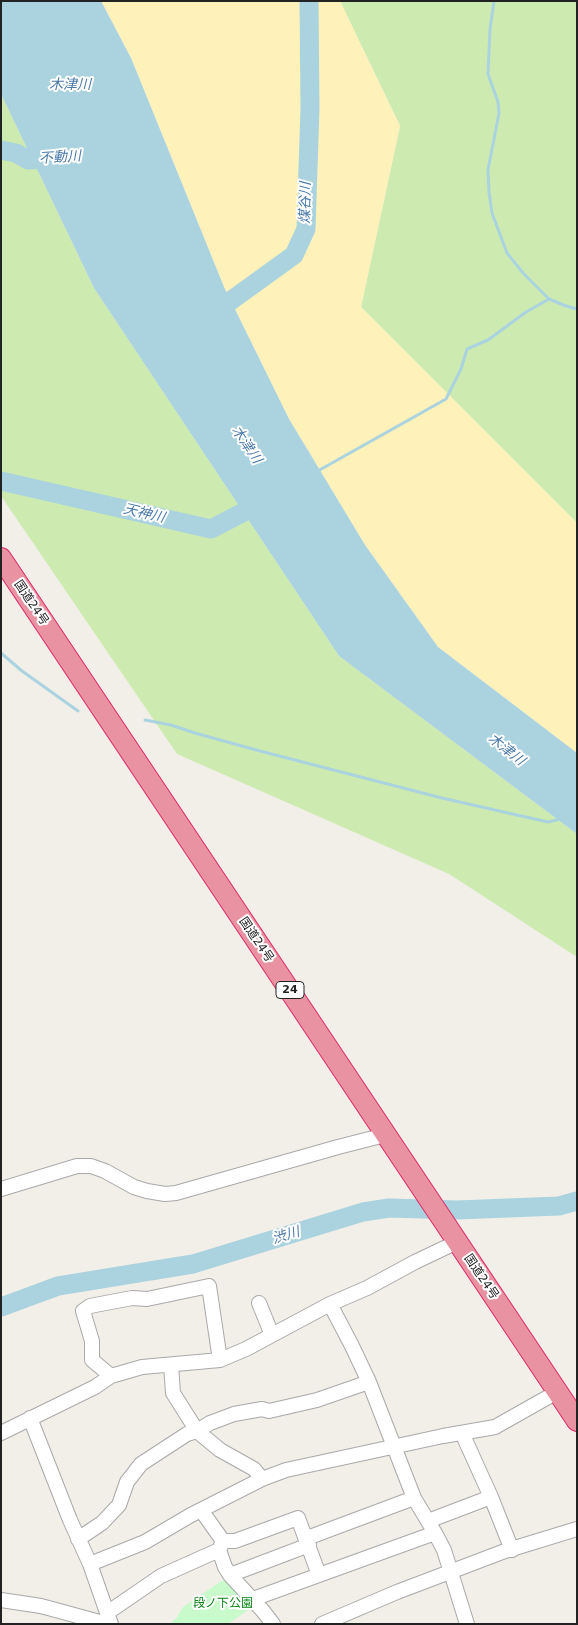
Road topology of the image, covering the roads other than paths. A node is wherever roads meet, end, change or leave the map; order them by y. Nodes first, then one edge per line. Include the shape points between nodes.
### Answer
1 (1, 558) edge
2 (385, 1135) junction
3 (1, 1189) edge
4 (457, 1242) junction
5 (258, 1303) dead end
6 (330, 1304) junction
7 (272, 1334) junction
8 (220, 1360) junction
9 (171, 1365) junction
10 (111, 1376) junction
11 (369, 1382) junction
12 (557, 1392) junction
13 (30, 1418) junction
14 (577, 1421) edge
15 (197, 1431) junction
16 (1, 1433) edge
17 (462, 1433) junction
18 (393, 1447) junction
19 (262, 1479) junction
20 (491, 1497) junction
21 (414, 1498) junction
22 (201, 1510) junction
23 (431, 1527) junction
24 (577, 1529) edge
25 (78, 1538) junction
26 (308, 1542) junction
27 (221, 1545) junction
28 (512, 1550) junction
29 (90, 1564) junction
30 (451, 1572) junction
31 (230, 1575) junction
32 (319, 1575) junction
33 (253, 1599) junction
34 (1, 1600) edge
35 (108, 1620) edge
36 (272, 1624) edge
37 (322, 1624) edge
38 (467, 1624) edge

1 - 2 highway, 国道24号 / 24
2 - 3 street via 176,1193 165,1194 134,1187 91,1166 76,1166
2 - 4 highway, 国道24号 / 24
4 - 6 street
4 - 12 highway, 国道24号 / 24
5 - 7 street
6 - 7 street
6 - 11 street
7 - 8 street
8 - 9 street
8 - 10 street via 209,1286 147,1299 132,1298 90,1306 83,1311 92,1341 92,1360
9 - 10 street via 142,1367
9 - 15 street via 173,1393
10 - 13 street
11 - 15 street via 317,1400 269,1411 262,1409 234,1414
11 - 18 street
12 - 14 highway, 国道24号 / 24
12 - 17 street via 495,1427
13 - 16 street
13 - 25 street
15 - 19 street via 220,1450 254,1469
15 - 25 street via 141,1464 127,1482 119,1505 102,1522
17 - 18 street
17 - 20 street
18 - 19 street via 286,1470
18 - 21 street
19 - 22 street
20 - 23 street
20 - 28 street
21 - 23 street
21 - 26 street
22 - 27 street
22 - 29 street via 145,1542
23 - 30 street via 444,1550
23 - 32 street
24 - 28 street
25 - 29 street
26 - 27 street via 298,1518
26 - 31 street
26 - 32 street
27 - 31 street
27 - 35 street via 161,1576
28 - 30 street
29 - 35 street
30 - 37 street
30 - 38 street
31 - 33 street
32 - 33 street
33 - 36 street
34 - 35 street

